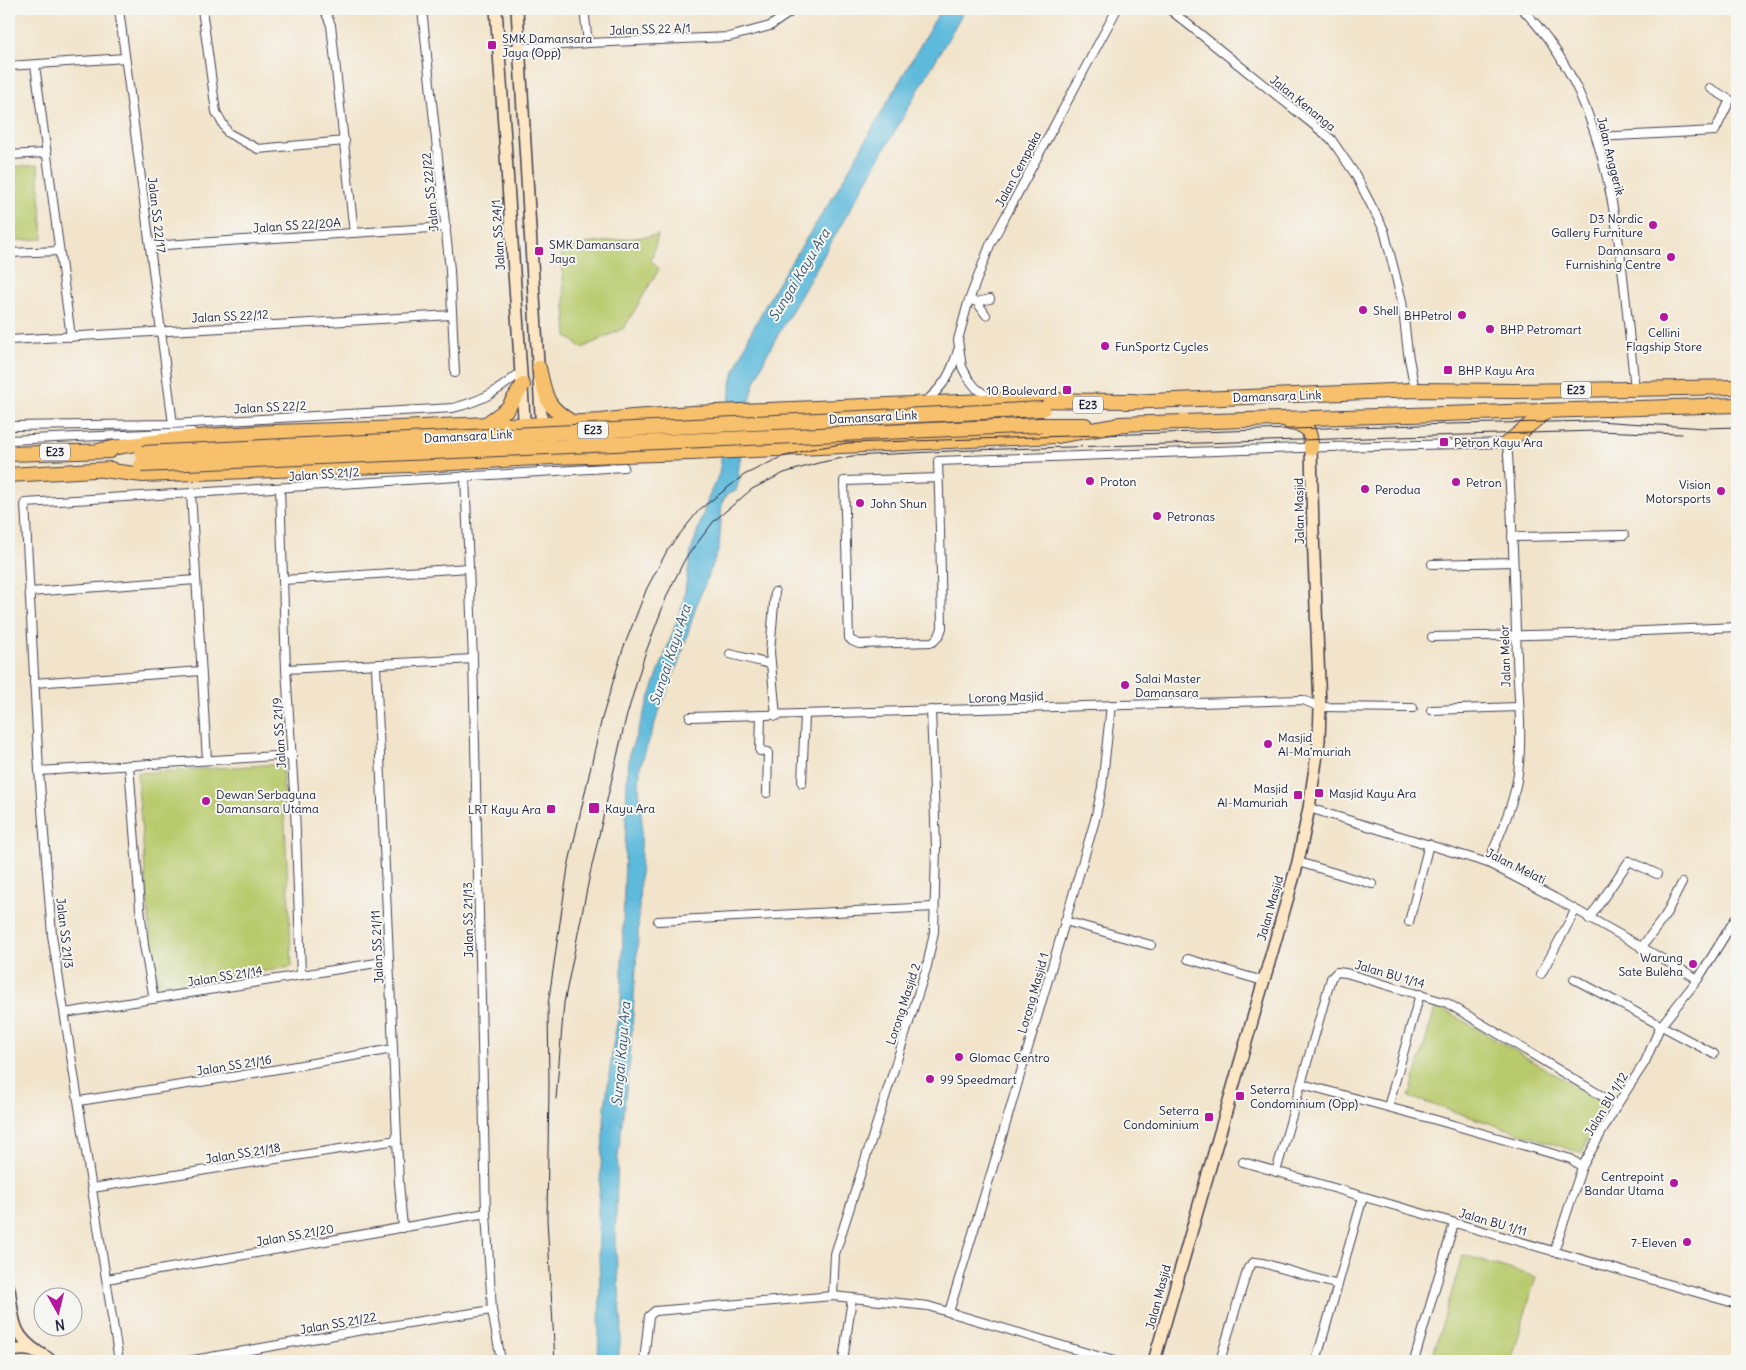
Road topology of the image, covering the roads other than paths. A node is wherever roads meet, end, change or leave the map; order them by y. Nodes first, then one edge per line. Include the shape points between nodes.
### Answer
1 (119, 9) edge
2 (202, 9) edge
3 (324, 9) edge
4 (422, 9) edge
5 (496, 9) edge
6 (517, 9) edge
7 (584, 9) edge
8 (795, 9) edge
9 (1116, 9) edge
10 (1169, 9) edge
11 (1522, 9) edge
12 (588, 43) junction
13 (520, 48) junction
14 (499, 50) junction
15 (125, 58) junction
16 (35, 65) junction
17 (9, 66) edge
18 (1710, 88) dead end
19 (1596, 137) junction
20 (345, 141) junction
21 (46, 153) junction
22 (9, 156) edge
23 (446, 227) junction
24 (354, 233) junction
25 (150, 246) junction
26 (59, 251) junction
27 (9, 253) edge
28 (990, 299) dead end
29 (973, 301) junction
30 (452, 315) junction
31 (986, 315) dead end
32 (161, 332) junction
33 (71, 336) junction
34 (9, 340) edge
35 (958, 348) junction
36 (539, 368) junction
37 (522, 371) junction
38 (455, 373) dead end
39 (523, 386) junction
40 (1737, 387) edge
41 (1635, 388) junction
42 (1415, 390) junction
43 (1008, 400) junction
44 (1133, 401) junction
45 (924, 403) junction
46 (1737, 406) edge
47 (1546, 411) junction
48 (1260, 420) junction
49 (601, 421) junction
50 (572, 422) junction
51 (173, 424) junction
52 (486, 424) junction
53 (542, 424) junction
54 (1127, 424) junction
55 (525, 425) junction
56 (9, 426) edge
57 (434, 426) junction
58 (231, 433) junction
59 (9, 440) edge
60 (1507, 443) junction
61 (1311, 448) junction
62 (101, 450) junction
63 (9, 454) edge
64 (594, 456) junction
65 (544, 457) junction
66 (528, 458) junction
67 (142, 459) junction
68 (436, 464) junction
69 (624, 467) dead end
70 (103, 470) junction
71 (9, 475) edge
72 (464, 476) junction
73 (939, 478) junction
74 (280, 489) junction
75 (191, 493) junction
76 (25, 503) joint
77 (1624, 535) dead end
78 (1512, 537) junction
79 (1513, 562) junction
80 (1432, 564) dead end
81 (469, 568) junction
82 (196, 580) junction
83 (283, 580) junction
84 (29, 592) junction
85 (775, 592) dead end
86 (1737, 627) edge
87 (1516, 635) junction
88 (1432, 637) dead end
89 (730, 654) dead end
90 (473, 659) junction
91 (770, 664) junction
92 (376, 666) junction
93 (286, 669) junction
94 (201, 672) junction
95 (34, 683) junction
96 (1111, 705) junction
97 (1320, 707) junction
98 (1518, 707) junction
99 (1413, 708) dead end
100 (931, 710) junction
101 (1431, 710) dead end
102 (805, 714) junction
103 (761, 716) junction
104 (776, 716) junction
105 (690, 717) dead end
106 (292, 755) junction
107 (207, 760) junction
108 (129, 765) junction
109 (39, 771) junction
110 (802, 783) dead end
111 (768, 793) dead end
112 (1309, 808) junction
113 (1429, 844) junction
114 (1298, 862) junction
115 (1488, 863) junction
116 (1657, 874) dead end
117 (1682, 883) dead end
118 (1372, 884) dead end
119 (934, 907) junction
120 (1575, 911) junction
121 (1737, 916) edge
122 (1589, 919) junction
123 (658, 921) dead end
124 (1065, 921) junction
125 (1409, 922) dead end
126 (1151, 945) dead end
127 (1642, 948) junction
128 (1188, 959) dead end
129 (389, 961) junction
130 (1540, 974) dead end
131 (300, 975) junction
132 (1574, 979) dead end
133 (1698, 979) junction
134 (1263, 981) junction
135 (1420, 994) junction
136 (154, 999) junction
137 (65, 1013) junction
138 (1660, 1027) junction
139 (393, 1049) junction
140 (1714, 1054) dead end
141 (1302, 1084) junction
142 (78, 1101) junction
143 (1617, 1105) junction
144 (1388, 1107) junction
145 (397, 1140) junction
146 (1242, 1162) dead end
147 (1582, 1167) junction
148 (1276, 1172) junction
149 (92, 1188) junction
150 (1362, 1197) junction
151 (486, 1214) junction
152 (1454, 1223) junction
153 (403, 1228) junction
154 (1554, 1252) junction
155 (107, 1279) junction
156 (1338, 1284) junction
157 (9, 1289) edge
158 (833, 1296) junction
159 (852, 1298) junction
160 (1737, 1304) edge
161 (492, 1310) junction
162 (949, 1312) junction
163 (9, 1352) edge
164 (38, 1352) junction
165 (51, 1361) edge
166 (119, 1361) edge
167 (188, 1361) edge
168 (501, 1361) edge
169 (644, 1361) edge
170 (843, 1361) edge
171 (1114, 1361) edge
172 (1154, 1361) edge
173 (1220, 1361) edge
174 (1316, 1361) edge
175 (1414, 1361) edge

1 - 15 street, Jalan SS 22/17
2 - 20 street via 216,112 228,133 258,148
3 - 20 street via 331,25
4 - 23 street, Jalan SS 22/22
5 - 14 street, Jalan SS 24/1
6 - 13 street
7 - 12 street
8 - 12 street, Jalan SS 22 A/1 via 770,26 729,37
9 - 29 street, Jalan Cempaka via 988,249
10 - 42 street, Jalan Kenanga via 1321,130 1355,174 1384,230 1389,248 1402,300
11 - 19 street, Jalan Anggerik via 1537,24 1574,81
12 - 13 street, Jalan SS 22 A/1
13 - 14 street, Jalan SS 22 A/1
13 - 36 street
14 - 37 street, Jalan SS 24/1
15 - 16 street
15 - 25 street, Jalan SS 22/17
16 - 17 street
16 - 21 street
18 - 19 street via 1730,100 1715,131
19 - 41 street, Jalan Anggerik via 1619,252
20 - 24 street
21 - 22 street
21 - 26 street
23 - 24 street, Jalan SS 22/20A
23 - 30 street, Jalan SS 22/22
24 - 25 street, Jalan SS 22/20A
25 - 32 street, Jalan SS 22/17
26 - 27 street
26 - 33 street
28 - 29 street
29 - 31 street
29 - 35 street, Jalan Cempaka
30 - 32 street, Jalan SS 22/12
30 - 38 street, Jalan SS 22/22
32 - 33 street, Jalan SS 22/12
32 - 51 street, Jalan SS 22/17
33 - 34 street, Jalan SS 22/12
35 - 43 street, Jalan Cempaka via 962,367 976,388 991,397
35 - 45 street, Jalan Cempaka via 952,371
36 - 50 highway via 551,407
36 - 53 street
37 - 39 street, Jalan SS 24/1
37 - 51 street, Jalan SS 22/2 via 493,394 453,408
39 - 52 highway via 507,409
39 - 55 street, Jalan SS 24/1
40 - 41 highway, Damansara Link / E23
41 - 42 highway, Damansara Link / E23
42 - 44 highway, Damansara Link / E23
43 - 44 highway
43 - 45 highway
44 - 67 highway, Damansara Link / E23, bridge via 1044,409
45 - 49 highway
46 - 47 highway, Damansara Link / E23
47 - 48 highway, Damansara Link / E23
47 - 60 highway
48 - 54 highway, Damansara Link / E23
48 - 61 highway via 1302,424 1311,437
49 - 50 highway
49 - 64 highway via 588,428 582,440
50 - 53 highway
51 - 56 street, Jalan SS 22/2
52 - 55 highway
52 - 57 highway
53 - 55 highway
53 - 65 street
54 - 64 highway via 1056,436
54 - 67 highway, Damansara Link / E23, bridge
55 - 66 street, Jalan SS 24/1
57 - 58 highway
57 - 68 highway via 454,434 458,445 453,456
58 - 59 street via 178,431
58 - 62 highway via 141,442
60 - 61 street
60 - 78 street, Jalan Melor
61 - 73 street via 938,461
61 - 97 street, Jalan Masjid
62 - 63 highway, Damansara Link / E23
62 - 67 highway, Damansara Link / E23
64 - 65 highway
65 - 66 highway
66 - 68 highway
67 - 70 highway, Damansara Link / E23
68 - 70 highway via 143,475
69 - 72 street, Jalan SS 21/2
70 - 71 highway, Damansara Link / E23
72 - 74 street, Jalan SS 21/2
72 - 81 street, Jalan SS 21/13
73 - 73 street via 942,628 939,636 932,642 859,644 852,641 849,638 844,481
74 - 75 street, Jalan SS 21/2
74 - 83 street, Jalan SS 21/9
75 - 76 street, Jalan SS 21/2
75 - 82 street
76 - 84 street, Jalan SS 21/3
77 - 78 street
78 - 79 street, Jalan Melor
79 - 80 street
79 - 87 street, Jalan Melor
81 - 83 street
81 - 90 street, Jalan SS 21/13
82 - 84 street
82 - 94 street
83 - 93 street, Jalan SS 21/9
84 - 95 street, Jalan SS 21/3
85 - 91 street
86 - 87 street
87 - 88 street
87 - 98 street, Jalan Melor
89 - 91 street
90 - 92 street
90 - 151 street, Jalan SS 21/13
91 - 104 street
92 - 93 street
92 - 129 street, Jalan SS 21/11
93 - 106 street, Jalan SS 21/9
94 - 95 street
94 - 107 street
95 - 109 street, Jalan SS 21/3
96 - 97 street, Lorong Masjid via 1303,700
96 - 100 street, Lorong Masjid
96 - 124 street, Lorong Masjid 1 via 1095,820
97 - 99 street, Lorong Masjid
97 - 112 street, Jalan Masjid via 1319,741
98 - 101 street
98 - 115 street, Jalan Melor via 1518,775 1509,810
100 - 102 street, Lorong Masjid
100 - 119 street, Lorong Masjid 2 via 936,847
102 - 104 street, Lorong Masjid
102 - 110 street
103 - 104 street, Lorong Masjid
103 - 105 street, Lorong Masjid
103 - 111 street via 760,751 768,752
106 - 107 street
106 - 131 street, Jalan SS 21/9
107 - 108 street
108 - 109 street
108 - 136 street via 140,908
109 - 137 street, Jalan SS 21/3 via 52,935
112 - 113 street, Jalan Melati
112 - 114 street, Jalan Masjid
113 - 115 street, Jalan Melati
113 - 125 street
114 - 118 street
114 - 134 street, Jalan Masjid
115 - 120 street, Jalan Melati
116 - 122 street via 1629,861
117 - 127 street via 1665,916
119 - 123 street
119 - 158 street, Lorong Masjid 2 via 934,932 928,966 835,1254
120 - 122 street, Jalan Melati
120 - 130 street
121 - 133 street, Jalan BU 1/12
122 - 127 street, Jalan Melati
124 - 126 street
124 - 162 street, Lorong Masjid 1
127 - 133 street, Jalan Melati
128 - 134 street
129 - 131 street, Jalan SS 21/14
129 - 139 street, Jalan SS 21/11
131 - 136 street, Jalan SS 21/14
132 - 138 street
133 - 138 street, Jalan BU 1/12
134 - 172 street, Jalan Masjid
135 - 141 street, Jalan BU 1/14 via 1337,972 1331,978
135 - 143 street, Jalan BU 1/14 via 1447,1003
135 - 144 street
136 - 137 street, Jalan SS 21/14
137 - 142 street, Jalan SS 21/3
138 - 140 street
138 - 143 street, Jalan BU 1/12 via 1645,1062
139 - 142 street, Jalan SS 21/16
139 - 145 street, Jalan SS 21/11
141 - 144 street
141 - 148 street, Jalan BU 1/14
142 - 149 street, Jalan SS 21/3
143 - 147 street, Jalan BU 1/12
144 - 147 street via 1571,1159
145 - 149 street, Jalan SS 21/18
145 - 153 street, Jalan SS 21/11
146 - 148 street, Jalan BU 1/11
147 - 154 street, Jalan BU 1/12
148 - 150 street, Jalan BU 1/11
149 - 155 street, Jalan SS 21/3
150 - 152 street, Jalan BU 1/11
150 - 156 street
151 - 153 street, Jalan SS 21/20
151 - 161 street, Jalan SS 21/13
152 - 154 street, Jalan BU 1/11
152 - 175 street
153 - 155 street, Jalan SS 21/20
154 - 160 street, Jalan BU 1/11
155 - 166 street, Jalan SS 21/3
156 - 173 street via 1254,1262 1248,1268
156 - 174 street
157 - 164 street via 18,1333 25,1344
158 - 159 street
158 - 169 street via 655,1311 649,1316
159 - 162 street via 928,1306
159 - 170 street
161 - 167 street, Jalan SS 21/22
161 - 168 street, Jalan SS 21/13
162 - 171 street
163 - 164 street
164 - 165 street

